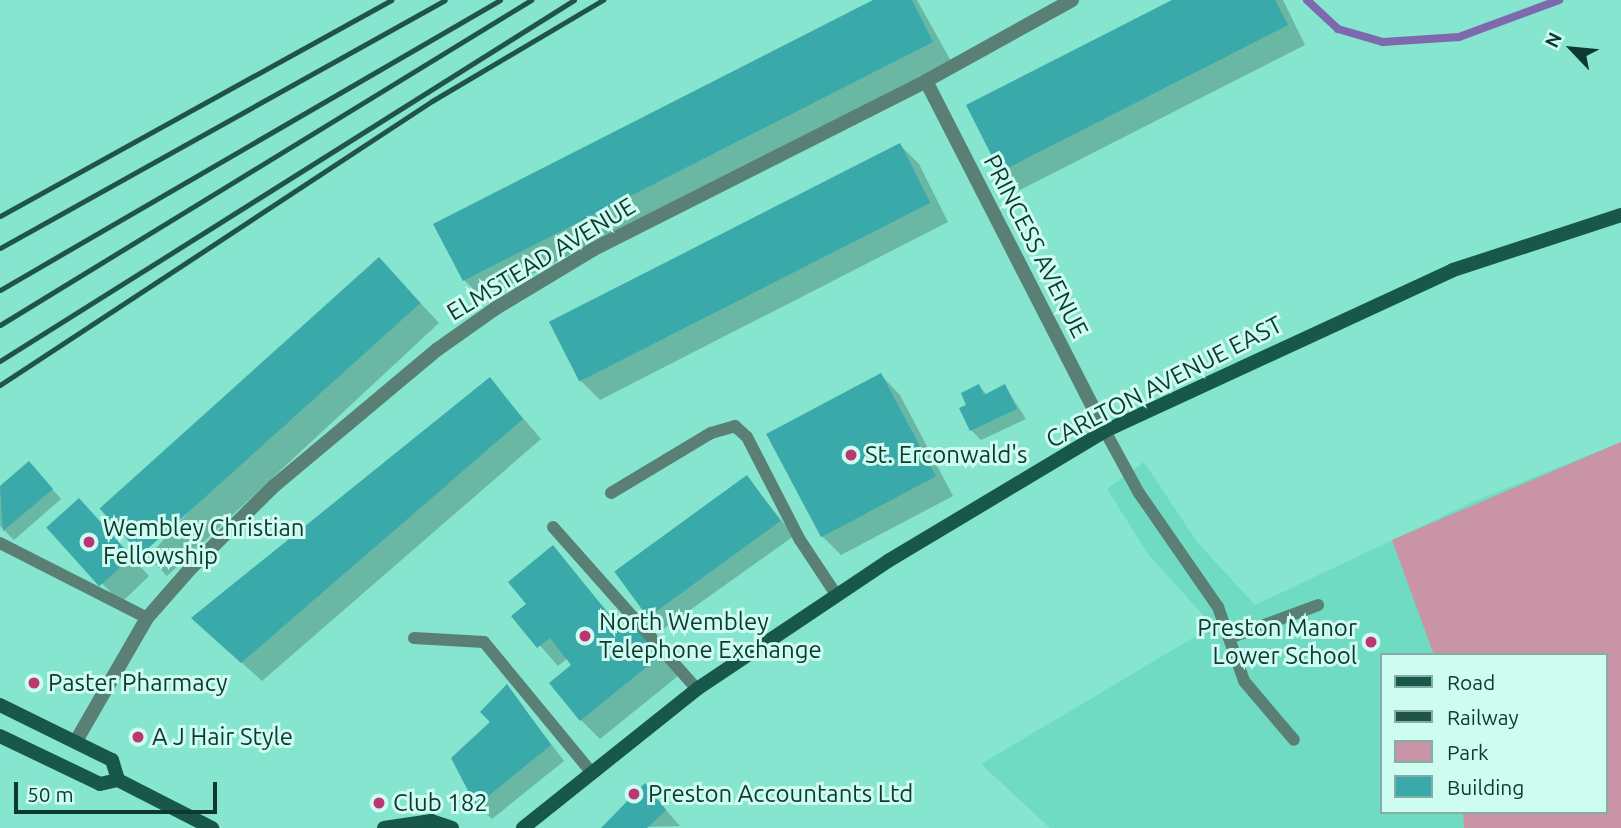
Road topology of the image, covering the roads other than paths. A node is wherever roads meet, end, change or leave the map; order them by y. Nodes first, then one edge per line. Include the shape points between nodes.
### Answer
1 (1072, 0) edge
2 (926, 81) junction
3 (1621, 215) edge
4 (1105, 431) junction
5 (611, 493) dead end
6 (553, 527) dead end
7 (0, 543) edge
8 (837, 596) junction
9 (1318, 605) dead end
10 (147, 618) junction
11 (414, 638) dead end
12 (1229, 638) junction
13 (697, 689) junction
14 (0, 705) edge
15 (0, 736) edge
16 (1294, 740) dead end
17 (76, 741) junction
18 (591, 772) junction
19 (118, 780) junction
20 (212, 828) edge
21 (384, 828) edge
22 (452, 828) edge
23 (523, 828) edge

1 - 2 street, ELMSTEAD AVENUE
2 - 4 street, PRINCESS AVENUE
2 - 10 street, ELMSTEAD AVENUE via 594,249 496,308 352,419 245,512
3 - 4 street, CARLTON AVENUE EAST via 1454,270
4 - 8 street, CARLTON AVENUE EAST
4 - 12 lane via 1139,493 1218,607
5 - 8 lane via 711,433 735,426 747,437 800,540
6 - 13 lane
7 - 10 lane
8 - 13 street, CARLTON AVENUE EAST
9 - 12 lane
10 - 17 street, ELMSTEAD AVENUE
11 - 18 lane via 484,642
12 - 16 lane via 1244,681
13 - 18 street, CARLTON AVENUE EAST
14 - 17 street
15 - 19 street via 100,784
17 - 19 street via 112,760
18 - 23 street, CARLTON AVENUE EAST
19 - 20 street
21 - 22 street via 431,821

